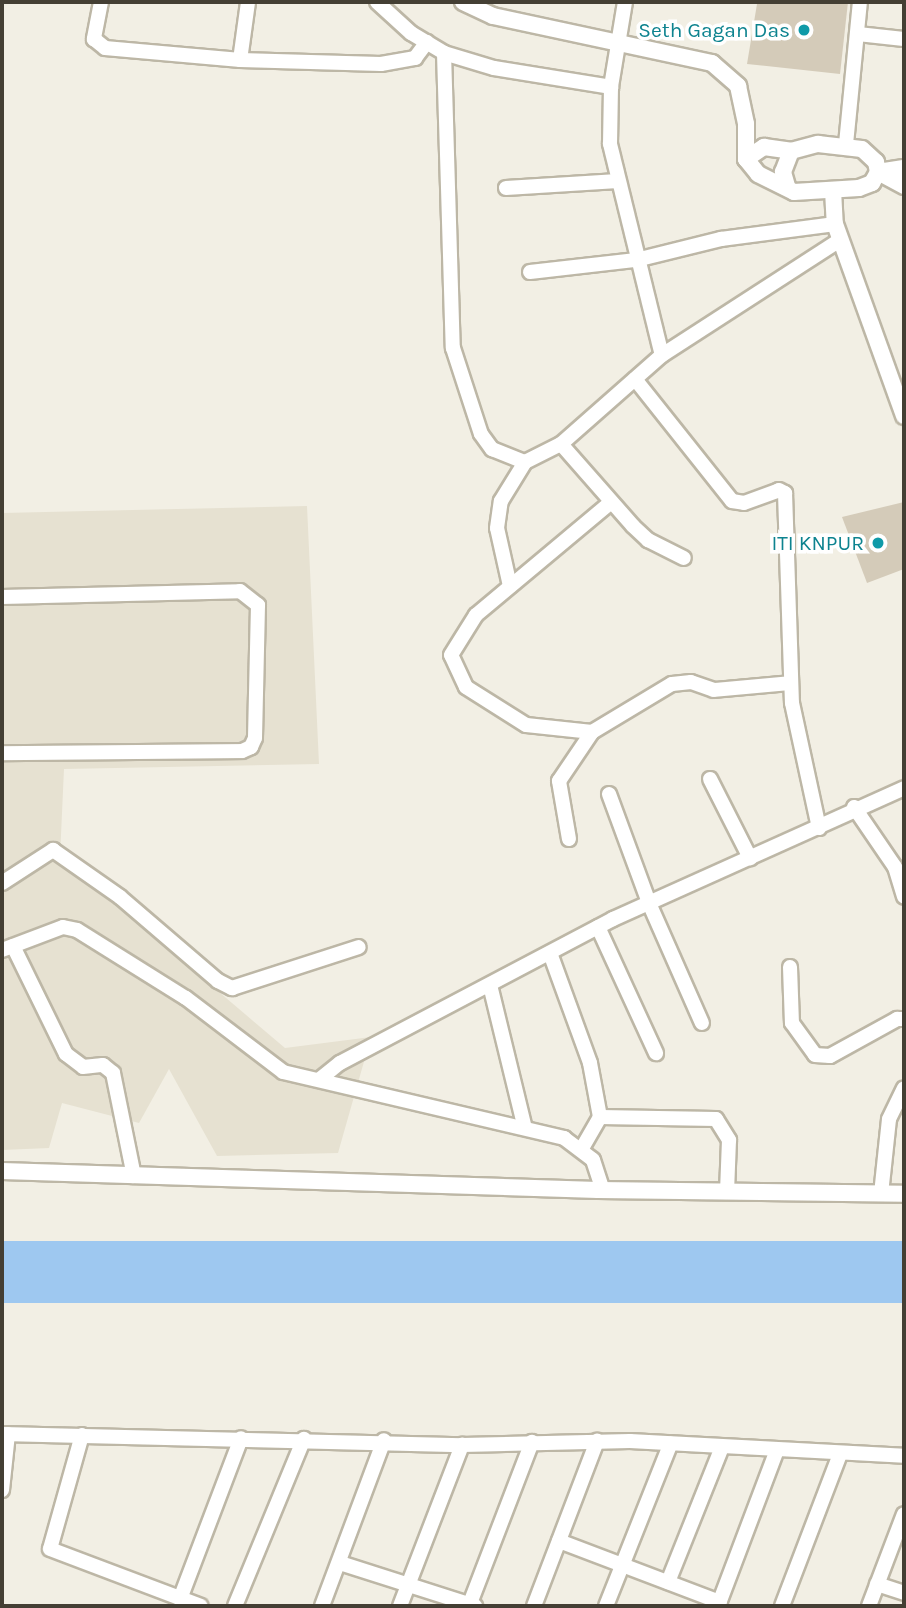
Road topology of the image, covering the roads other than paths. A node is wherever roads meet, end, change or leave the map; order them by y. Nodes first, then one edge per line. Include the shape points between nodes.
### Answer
1 (101, 2) edge
2 (377, 2) edge
3 (463, 2) edge
4 (625, 2) edge
5 (860, 2) edge
6 (244, 3) edge
7 (858, 34) junction
8 (904, 39) edge
9 (427, 42) junction
10 (619, 45) junction
11 (444, 53) junction
12 (240, 60) junction
13 (611, 87) junction
14 (845, 144) junction
15 (791, 151) junction
16 (746, 159) junction
17 (904, 167) edge
18 (878, 172) junction
19 (618, 181) junction
20 (787, 186) junction
21 (904, 186) edge
22 (506, 188) dead end
23 (833, 190) junction
24 (835, 224) junction
25 (840, 240) junction
26 (636, 260) junction
27 (530, 272) dead end
28 (662, 355) junction
29 (635, 379) junction
30 (904, 416) edge
31 (561, 444) junction
32 (526, 462) junction
33 (611, 502) junction
34 (684, 558) dead end
35 (510, 586) junction
36 (2, 597) edge
37 (791, 683) junction
38 (592, 732) junction
39 (2, 753) edge
40 (710, 779) dead end
41 (904, 788) edge
42 (609, 793) dead end
43 (854, 807) junction
44 (818, 828) junction
45 (569, 839) dead end
46 (750, 858) junction
47 (2, 883) edge
48 (904, 897) edge
49 (649, 903) junction
50 (598, 927) junction
51 (359, 947) dead end
52 (7, 948) edge
53 (550, 953) junction
54 (790, 967) dead end
55 (490, 985) junction
56 (904, 1019) edge
57 (702, 1023) dead end
58 (656, 1053) dead end
59 (320, 1079) junction
60 (904, 1088) edge
61 (600, 1117) junction
62 (524, 1125) junction
63 (582, 1148) junction
64 (2, 1171) edge
65 (134, 1176) junction
66 (603, 1190) junction
67 (727, 1192) junction
68 (881, 1194) junction
69 (904, 1194) edge
70 (5, 1434) edge
71 (82, 1435) junction
72 (241, 1438) junction
73 (304, 1439) junction
74 (384, 1440) junction
75 (597, 1441) junction
76 (532, 1442) junction
77 (671, 1443) junction
78 (462, 1445) junction
79 (722, 1447) junction
80 (777, 1450) junction
81 (840, 1454) junction
82 (904, 1456) edge
83 (2, 1490) edge
84 (904, 1514) edge
85 (559, 1541) junction
86 (340, 1563) junction
87 (625, 1566) junction
88 (409, 1583) junction
89 (668, 1583) junction
90 (877, 1584) junction
91 (904, 1593) edge
92 (180, 1599) junction
93 (719, 1604) edge
94 (201, 1606) edge
95 (235, 1606) edge
96 (322, 1606) edge
97 (400, 1606) edge
98 (471, 1606) edge
99 (534, 1606) edge
100 (606, 1606) edge
101 (782, 1606) edge
102 (869, 1606) edge

1 - 12 street via 94,40 105,48
2 - 9 street
3 - 10 street via 493,16
4 - 10 street
5 - 7 street
6 - 12 street
7 - 8 street
7 - 14 street
9 - 11 street
9 - 12 street via 415,58 381,64
10 - 13 street
10 - 16 street via 712,63 727,73 738,86 746,124
11 - 13 street via 494,68
11 - 32 street via 453,348 481,434 503,456
13 - 19 street via 610,144
14 - 15 street via 806,145
14 - 18 street via 871,155
15 - 16 street via 764,147
15 - 20 street via 783,172
16 - 20 street via 758,174
17 - 18 street
18 - 21 street
18 - 23 street via 872,183
19 - 22 street
19 - 26 street
20 - 23 street via 794,192
23 - 24 street
24 - 25 street
24 - 26 street via 721,239
25 - 28 street
25 - 30 street
26 - 27 street
26 - 28 street
28 - 29 street
29 - 31 street
29 - 37 street via 732,501 744,503 779,489 785,493
31 - 32 street
31 - 33 street
32 - 35 street via 501,501 497,528
33 - 34 street via 648,540
33 - 35 street
35 - 38 street via 476,615 451,655 466,687 526,725
36 - 39 street via 240,591 258,605 255,738 251,747 242,751
37 - 38 street via 714,690 691,682 672,684
37 - 44 street
38 - 45 street via 559,781
40 - 46 street
41 - 43 street
42 - 49 street
43 - 44 street
43 - 48 street via 895,867
44 - 46 street
46 - 49 street
47 - 51 street via 53,850 120,897 232,988
49 - 50 street
49 - 57 street
50 - 53 street
50 - 58 street
52 - 59 street via 63,927 77,930 186,998 267,1063 283,1072
52 - 65 street via 66,1055 83,1067 103,1065 113,1073
53 - 55 street
53 - 61 street via 590,1063
54 - 56 street via 792,1023 816,1055 830,1056
55 - 59 street via 340,1063
55 - 62 street
59 - 62 street
60 - 68 street via 890,1119
61 - 63 street
61 - 67 street via 716,1119 729,1140
62 - 63 street
63 - 66 street via 593,1160
64 - 65 street
65 - 66 street
66 - 67 street
67 - 68 street
68 - 69 street
70 - 71 street
70 - 83 street
71 - 72 street
71 - 92 street via 50,1549
72 - 73 street
72 - 92 street
73 - 74 street
73 - 95 street
74 - 78 street
74 - 86 street
75 - 76 street
75 - 77 street
75 - 85 street
76 - 78 street
76 - 98 street
77 - 79 street
77 - 87 street
78 - 88 street
79 - 80 street
79 - 89 street
80 - 81 street
80 - 93 street
81 - 82 street
81 - 101 street
84 - 90 street
85 - 87 street
85 - 99 street
86 - 88 street
86 - 96 street
87 - 89 street
87 - 100 street
88 - 97 street
88 - 98 street
89 - 93 street
90 - 91 street
90 - 102 street
92 - 94 street

